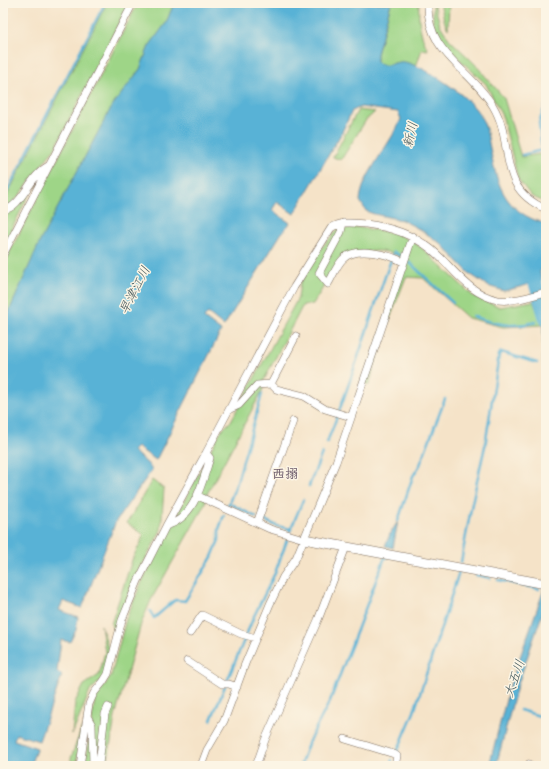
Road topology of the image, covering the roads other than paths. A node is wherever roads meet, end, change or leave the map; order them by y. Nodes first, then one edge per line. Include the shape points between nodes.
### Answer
1 (134, 3) edge
2 (428, 3) edge
3 (48, 166) junction
4 (3, 210) edge
5 (546, 210) edge
6 (343, 223) junction
7 (413, 236) junction
8 (3, 256) edge
9 (403, 262) junction
10 (545, 293) edge
11 (296, 336) dead end
12 (271, 384) junction
13 (230, 409) junction
14 (351, 417) junction
15 (293, 421) dead end
16 (206, 453) junction
17 (198, 496) junction
18 (257, 523) junction
19 (166, 526) junction
20 (304, 539) junction
21 (346, 547) junction
22 (545, 584) edge
23 (190, 633) dead end
24 (250, 636) junction
25 (187, 661) dead end
26 (237, 687) junction
27 (108, 707) dead end
28 (87, 716) junction
29 (346, 739) dead end
30 (80, 766) edge
31 (93, 766) edge
32 (101, 766) edge
33 (201, 766) edge
34 (256, 766) edge
35 (395, 766) edge

1 - 3 street
2 - 5 street via 430,26 437,42 494,107 515,184 524,197
3 - 4 street via 40,170 15,205 9,210
3 - 8 street
6 - 7 street via 379,226
6 - 9 street via 341,232 319,273 328,284 344,258 350,255 378,253
6 - 13 street via 331,228 310,259
7 - 9 street
7 - 10 street via 431,249 463,282 483,295 497,300 509,300
9 - 14 street
11 - 12 street
12 - 13 street via 257,385 239,405
12 - 14 street via 276,389 304,396 325,409
13 - 16 street
14 - 20 street via 336,462
15 - 18 street
16 - 17 street via 210,458
16 - 19 street
17 - 18 street
17 - 19 street via 176,524
18 - 20 street
19 - 28 street via 138,581 122,620 108,674 94,693
20 - 21 street
20 - 24 street via 296,558
21 - 22 street
21 - 34 street
23 - 24 street via 202,615
24 - 26 street
25 - 26 street via 222,684
26 - 33 street via 224,721
27 - 32 street via 99,764
28 - 30 street
28 - 31 street via 92,724
29 - 35 street via 394,754 397,756

